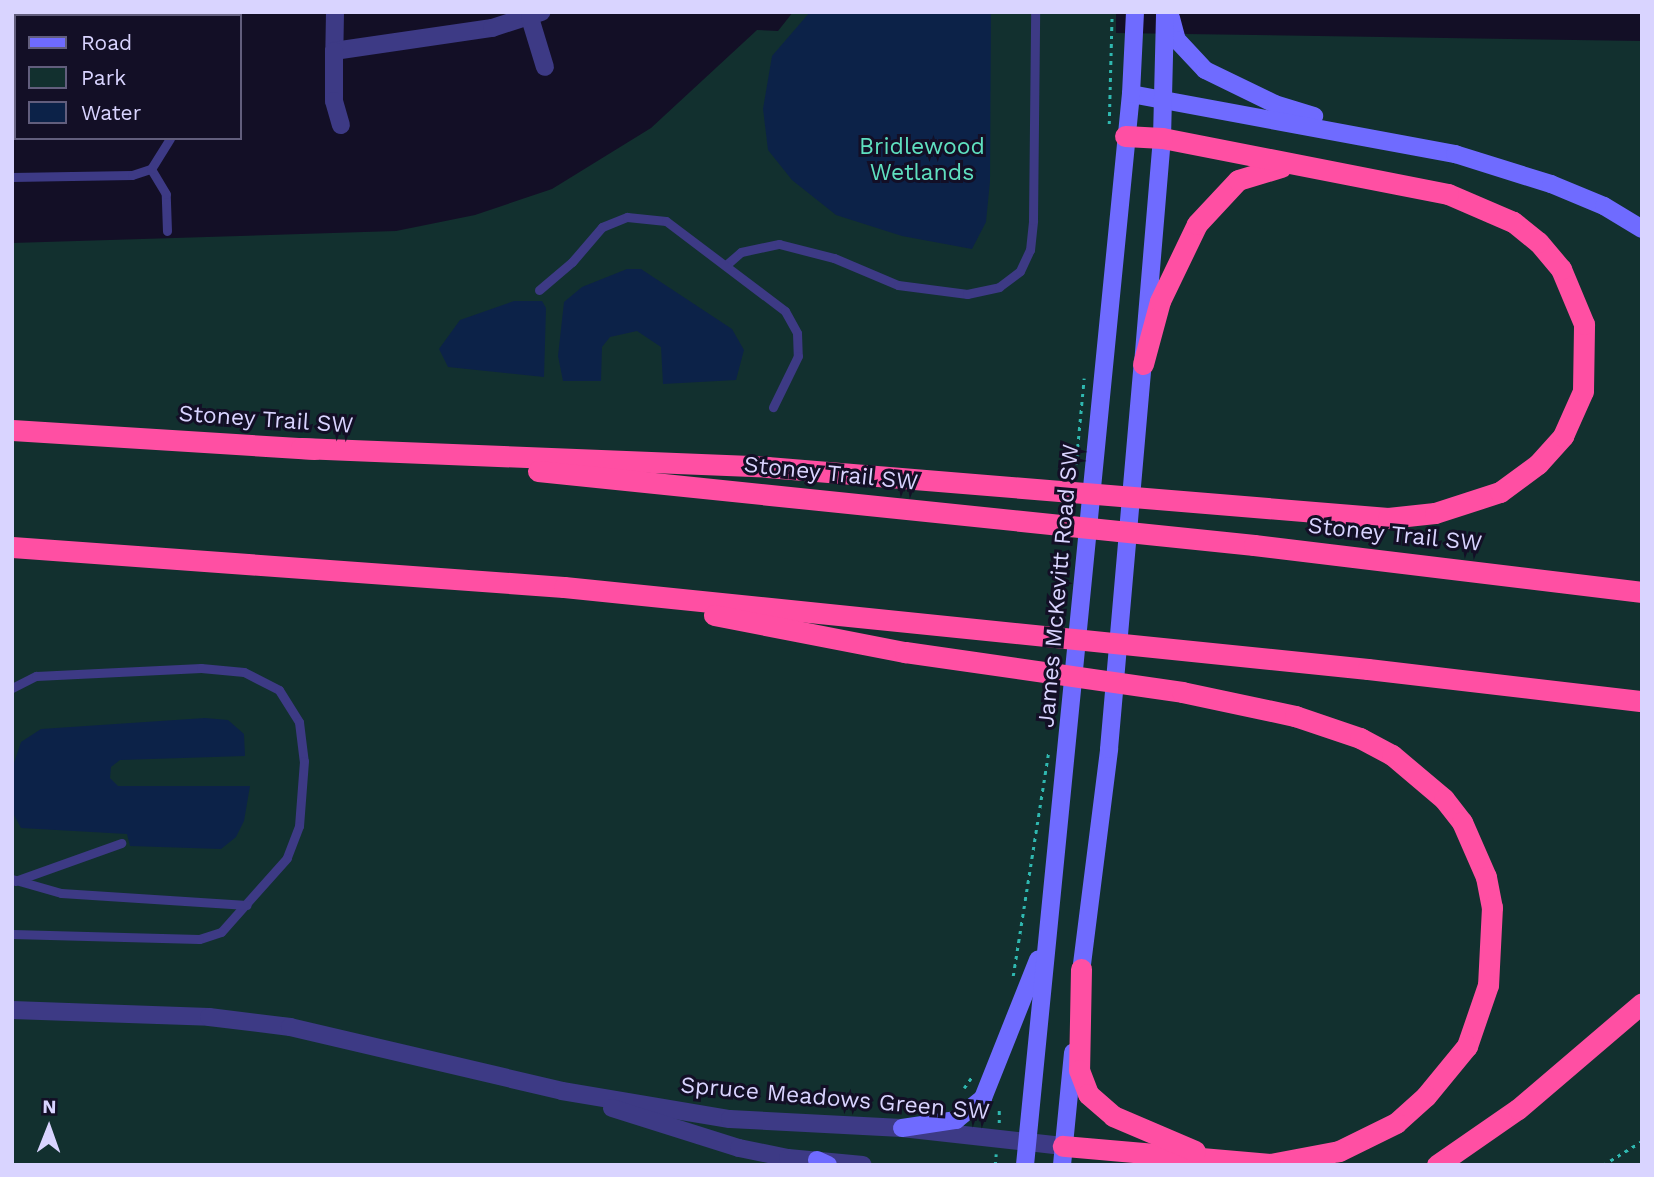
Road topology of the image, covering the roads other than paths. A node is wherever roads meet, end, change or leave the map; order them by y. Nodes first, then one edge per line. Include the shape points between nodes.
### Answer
1 (335, 12) edge
2 (1035, 12) edge
3 (1135, 12) edge
4 (1167, 12) edge
5 (536, 15) edge
6 (334, 51) junction
7 (545, 67) dead end
8 (1131, 94) junction
9 (1164, 98) junction
10 (341, 125) dead end
11 (1116, 136) junction
12 (1162, 138) junction
13 (169, 140) edge
14 (1455, 154) junction
15 (1295, 165) junction
16 (150, 169) junction
17 (12, 177) edge
18 (1642, 229) edge
19 (167, 231) dead end
20 (726, 265) junction
21 (539, 290) dead end
22 (1143, 364) junction
23 (773, 407) dead end
24 (12, 430) edge
25 (301, 447) junction
26 (12, 547) edge
27 (564, 587) junction
28 (1642, 590) edge
29 (12, 688) edge
30 (1642, 701) edge
31 (121, 843) dead end
32 (13, 880) edge
33 (247, 905) junction
34 (1048, 926) junction
35 (12, 934) edge
36 (1081, 969) junction
37 (1642, 1003) edge
38 (12, 1010) edge
39 (562, 1091) junction
40 (902, 1128) junction
41 (1028, 1141) junction
42 (1063, 1155) edge
43 (1230, 1162) junction
44 (822, 1163) edge
45 (863, 1165) edge
46 (1025, 1165) edge
47 (1437, 1165) edge

1 - 6 street
2 - 20 lane via 1033,220 1030,250 1020,271 999,287 967,294 898,285 834,258 779,244 741,252
3 - 8 main road, James McKevitt Road SW
4 - 9 main road
4 - 14 main road via 1185,52 1217,78 1275,104 1421,140
5 - 6 street via 492,28
5 - 7 street
6 - 10 street via 334,101
8 - 9 main road
8 - 11 main road, James McKevitt Road SW
9 - 12 main road
9 - 14 main road
11 - 12 highway
11 - 34 main road, James McKevitt Road SW via 1097,435
12 - 15 highway
12 - 22 main road
13 - 16 lane
14 - 18 main road via 1550,184 1604,206
15 - 22 highway via 1265,168 1238,180 1197,224 1160,301
15 - 25 highway via 1448,194 1483,206 1538,242 1561,269 1584,324 1583,391 1563,436 1518,480 1500,492 1435,513 1365,518 767,467
16 - 17 lane via 132,175
16 - 19 lane via 166,194
20 - 21 lane via 666,221 627,217 602,227 572,262
20 - 23 lane via 785,312 797,333 798,356
22 - 36 main road via 1109,748
24 - 25 highway, Stoney Trail SW
25 - 28 highway, Stoney Trail SW
26 - 27 highway
27 - 30 highway via 1368,668
27 - 43 highway via 905,652 1246,704 1360,738 1419,775 1462,822 1490,897 1488,985 1467,1046 1426,1096 1368,1139 1303,1161
29 - 33 lane via 36,676 201,668 244,672 279,690 299,722 304,761 301,816 286,858
31 - 32 lane
32 - 33 lane via 61,893
33 - 35 lane via 221,932 199,939
34 - 40 main road via 984,1098 956,1120
34 - 41 main road, James McKevitt Road SW
36 - 42 main road
36 - 43 highway via 1079,1070 1088,1094 1113,1116 1140,1130
37 - 47 highway via 1518,1109
38 - 39 street, Spruce Meadows Green SW via 209,1017 289,1027
39 - 40 street, Spruce Meadows Green SW via 730,1119
39 - 44 street, Spruce Meadows Green SW via 693,1137
40 - 41 street, Spruce Meadows Green SW
41 - 42 street, Spruce Meadows Green SW
41 - 46 main road, James McKevitt Road SW
42 - 43 highway
44 - 45 street, Spruce Meadows Green SW

